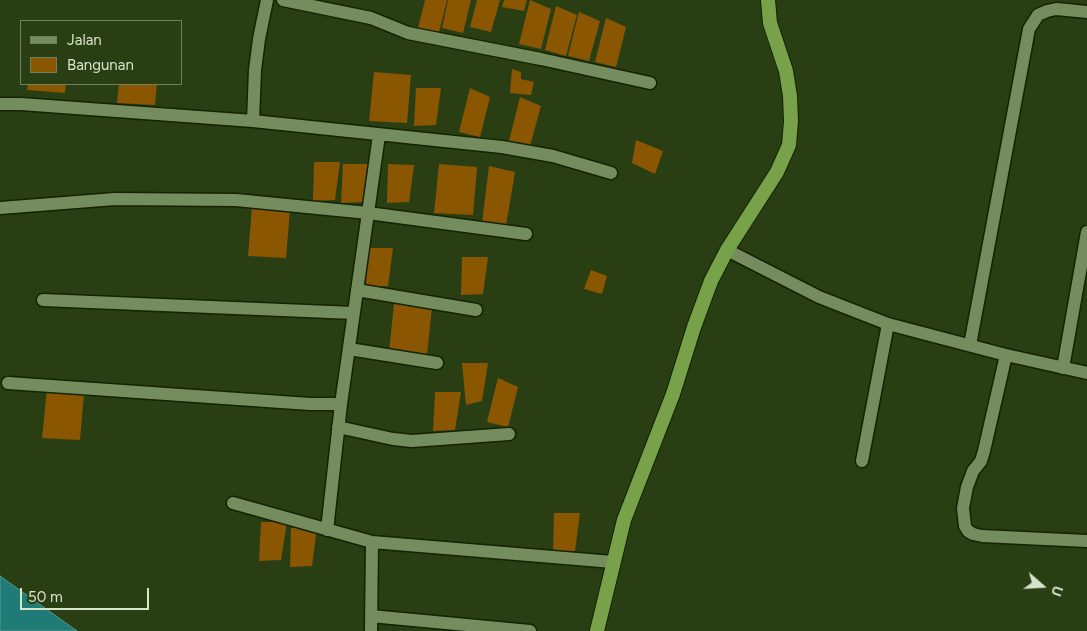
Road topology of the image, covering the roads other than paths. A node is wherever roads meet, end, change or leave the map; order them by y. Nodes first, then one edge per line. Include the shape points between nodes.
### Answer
1 (267, 0) edge
2 (283, 0) edge
3 (768, 0) edge
4 (1068, 5) edge
5 (1087, 12) edge
6 (650, 83) dead end
7 (0, 104) edge
8 (252, 121) junction
9 (379, 135) junction
10 (611, 174) dead end
11 (0, 208) edge
12 (368, 213) junction
13 (1087, 232) edge
14 (526, 234) dead end
15 (727, 250) junction
16 (357, 290) junction
17 (43, 300) dead end
18 (476, 310) dead end
19 (354, 313) junction
20 (888, 324) junction
21 (970, 345) junction
22 (349, 349) junction
23 (1006, 354) junction
24 (437, 363) dead end
25 (1064, 368) junction
26 (1087, 373) edge
27 (8, 383) dead end
28 (341, 404) junction
29 (338, 427) junction
30 (509, 434) dead end
31 (862, 461) dead end
32 (234, 503) dead end
33 (327, 530) junction
34 (372, 542) junction
35 (1087, 542) edge
36 (613, 562) junction
37 (371, 616) junction
38 (371, 631) edge
39 (530, 631) edge
40 (597, 631) edge

1 - 8 street via 255,70
2 - 6 street via 371,18 408,33
3 - 15 highway via 770,24 786,71 790,96 789,145 777,172
4 - 5 street
4 - 21 street via 1038,14 1028,28
7 - 8 street
8 - 9 street
9 - 10 street via 502,147 553,156
9 - 12 street
11 - 12 street via 115,199 236,200
12 - 14 street
12 - 16 street
13 - 25 street
15 - 20 street via 819,297
15 - 36 highway via 694,327 673,394 624,520
16 - 18 street
16 - 19 street
17 - 19 street
19 - 22 street
20 - 21 street
20 - 31 street
21 - 23 street
22 - 24 street
22 - 28 street
23 - 25 street
23 - 35 street via 984,451 967,487 963,508 965,526 973,534 982,536
25 - 26 street
27 - 28 street via 300,404
28 - 29 street
29 - 30 street via 412,441
29 - 33 street
32 - 33 street
33 - 34 street
34 - 36 street
34 - 37 street
36 - 40 highway
37 - 38 street
37 - 39 street

